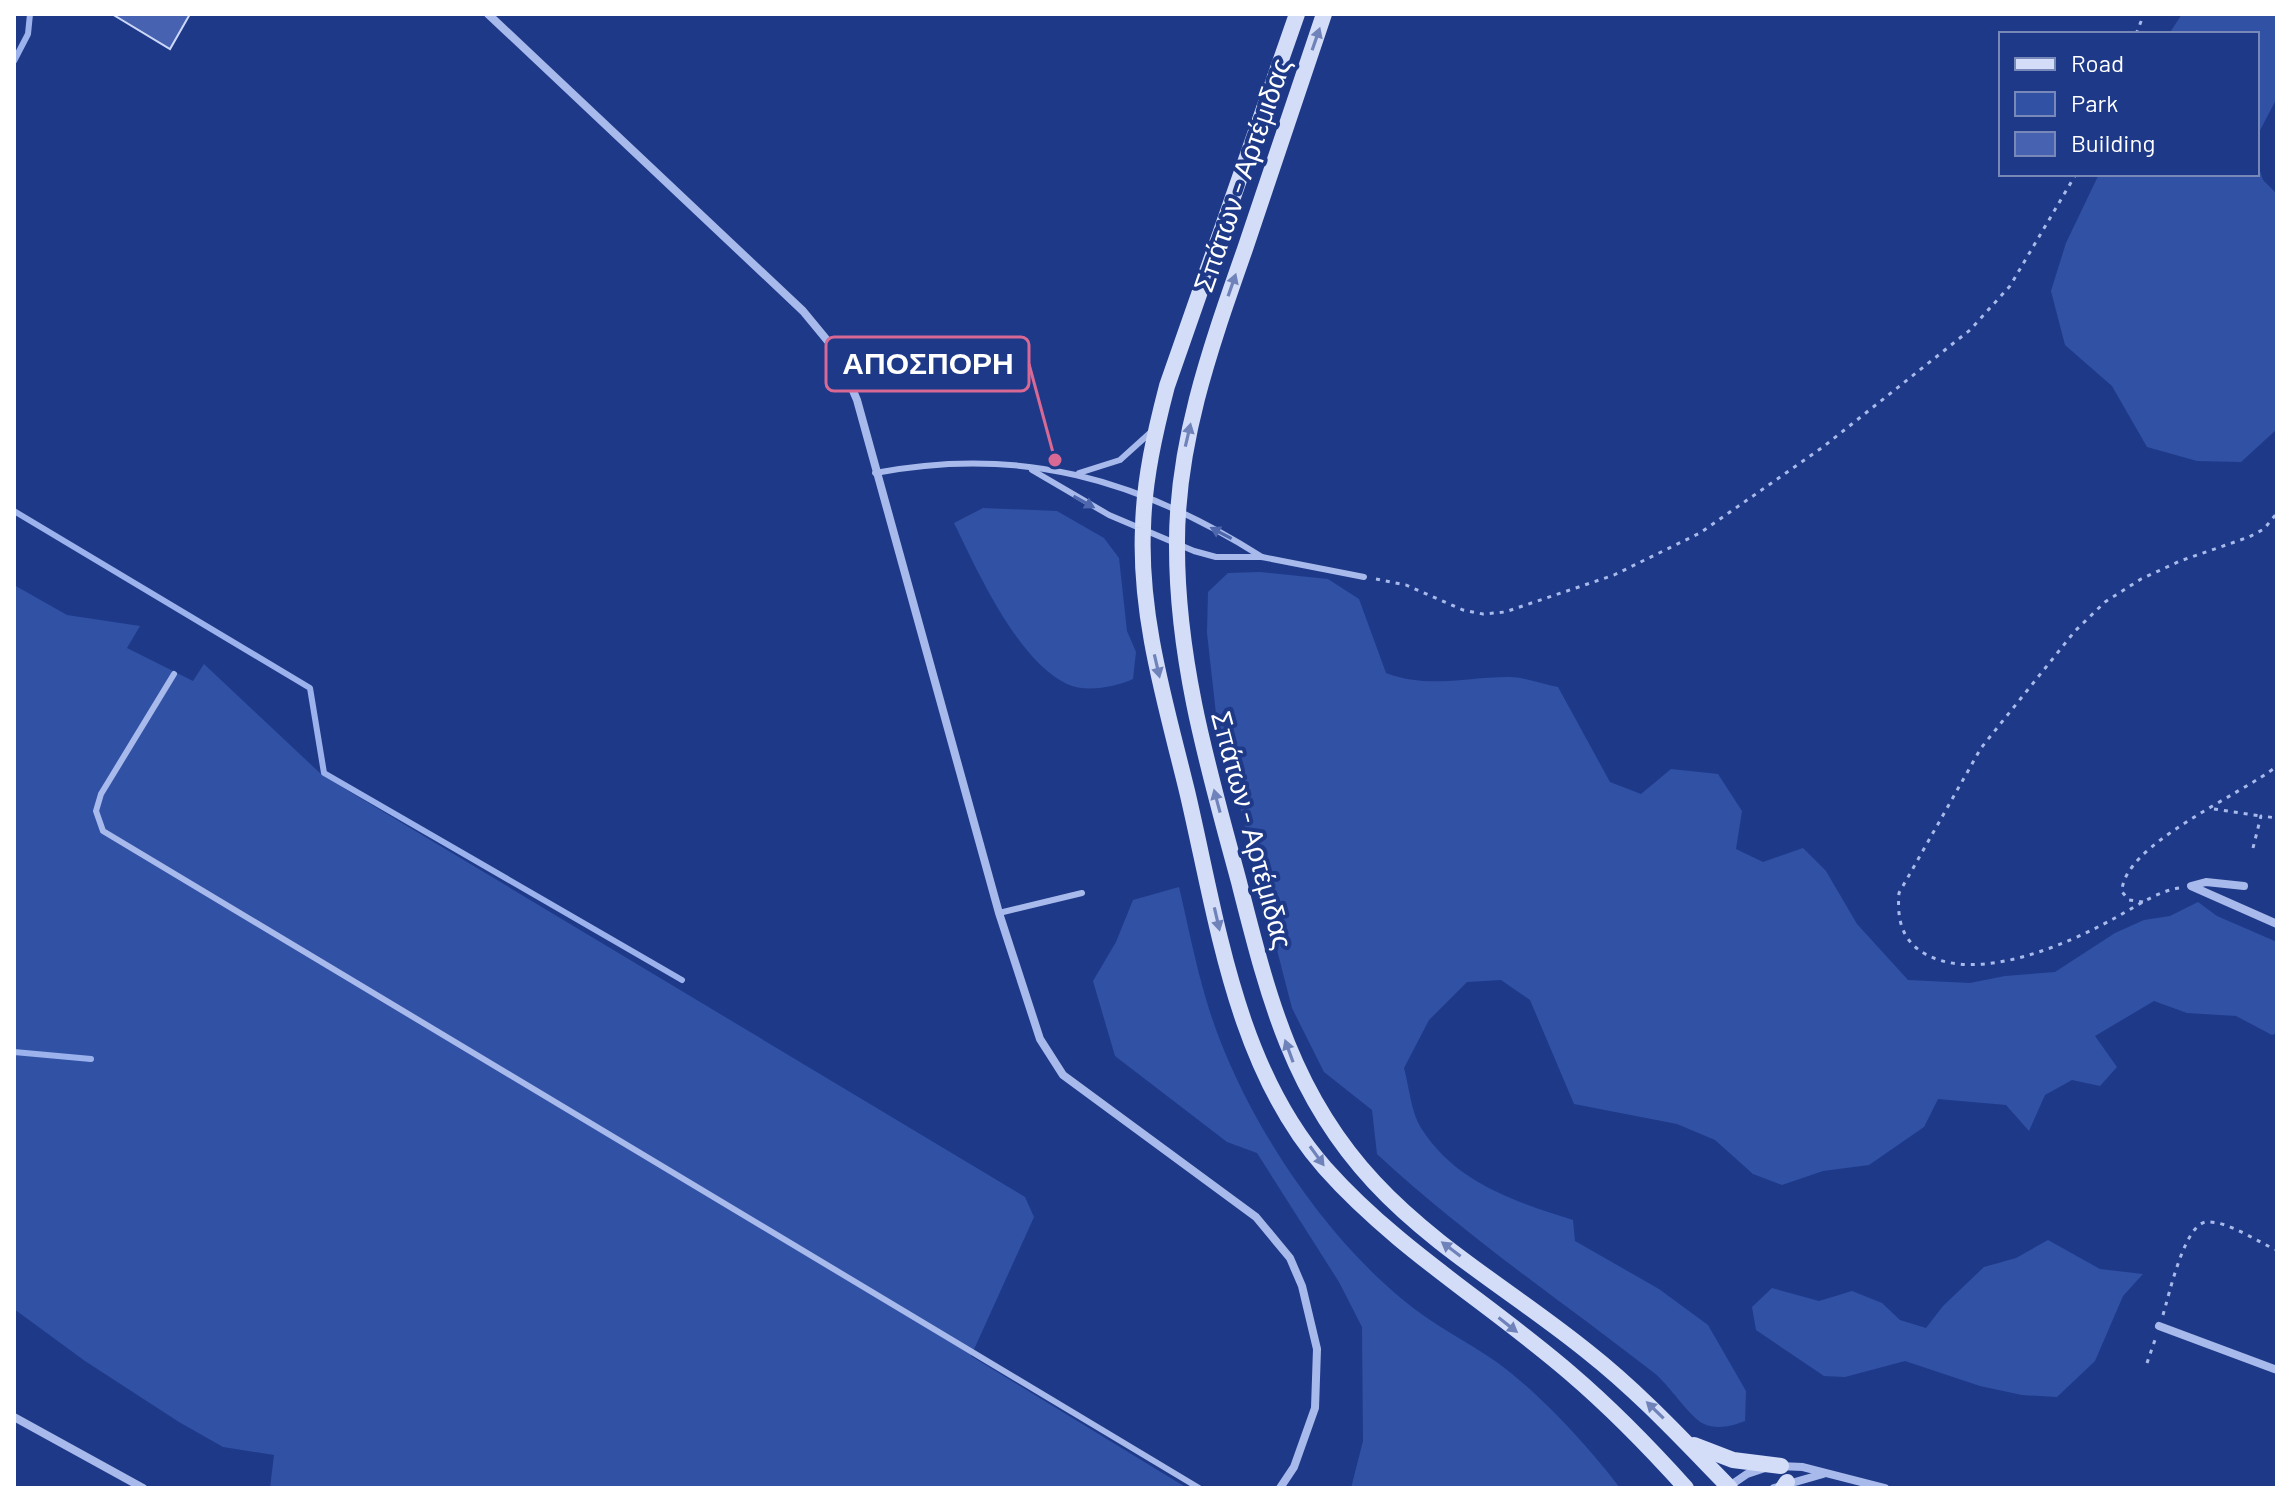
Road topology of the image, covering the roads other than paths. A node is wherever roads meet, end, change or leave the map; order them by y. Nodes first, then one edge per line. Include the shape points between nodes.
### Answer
1 (488, 14) edge
2 (1297, 14) edge
3 (1324, 14) edge
4 (1156, 427) junction
5 (1029, 468) junction
6 (875, 473) junction
7 (1076, 473) junction
8 (1145, 497) junction
9 (1178, 512) junction
10 (1142, 529) junction
11 (1177, 545) junction
12 (1262, 557) junction
13 (1364, 577) road end
14 (174, 674) dead end
15 (2244, 886) dead end
16 (1082, 893) dead end
17 (999, 913) junction
18 (2277, 924) edge
19 (2159, 1326) road end
20 (2277, 1370) edge
21 (14, 1417) edge
22 (1687, 1442) junction
23 (1781, 1466) junction
24 (1827, 1473) junction
25 (1781, 1486) edge
26 (143, 1488) edge
27 (1199, 1488) edge
28 (1280, 1488) edge
29 (1686, 1488) edge
30 (1729, 1488) edge
31 (1885, 1488) edge

1 - 6 street via 823,333 847,373
2 - 4 main road, Σπάτων - Αρτέμιδας
9 -> 3 main road, Σπάτων - Αρτέμιδας via 1186,443 1207,359
4 - 7 lane via 1120,460
4 - 8 main road, Σπάτων - Αρτέμιδας
5 - 6 lane via 962,462
5 - 7 lane
5 -> 10 lane via 1081,501
6 - 17 street
7 - 8 lane
8 - 9 lane
8 - 10 main road, Σπάτων - Αρτέμιδας
9 - 11 main road, Σπάτων - Αρτέμιδας
12 -> 9 lane
10 - 11 lane
10 -> 29 main road, Σπάτων - Αρτέμιδας via 1153,650 1229,970 1250,1037 1286,1112 1322,1164 1369,1215 1570,1372
11 - 12 lane via 1216,557
22 -> 11 main road, Σπάτων - Αρτέμιδας via 1588,1351 1440,1241 1376,1184 1312,1100 1267,991 1191,702
12 - 13 lane
14 - 27 lane via 101,794 96,811 103,831
15 - 18 street via 2191,886
16 - 17 lane
17 - 28 street via 1040,1039 1063,1075 1239,1202 1290,1258 1311,1318 1318,1380 1307,1437
19 - 20 street
21 - 26 street
22 - 23 main road via 1733,1460
22 - 30 main road, Σπάτων - Αρτέμιδας
23 - 24 street
23 - 30 street via 1747,1474
24 - 25 street
24 - 31 street

